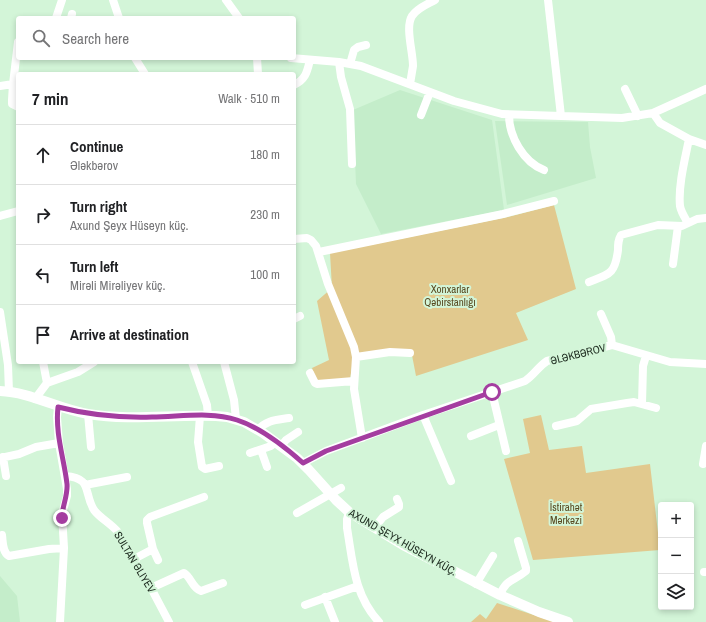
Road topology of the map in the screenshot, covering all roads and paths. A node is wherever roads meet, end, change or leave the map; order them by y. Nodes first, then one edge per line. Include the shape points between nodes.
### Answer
1 (62, 0) edge
2 (113, 0) edge
3 (226, 0) edge
4 (436, 0) edge
5 (548, 0) edge
6 (422, 3) edge
7 (57, 16) edge
8 (118, 16) edge
9 (238, 16) edge
10 (366, 45) dead end
11 (16, 59) edge
12 (296, 59) edge
13 (136, 60) edge
14 (257, 60) edge
15 (310, 60) junction
16 (339, 62) junction
17 (350, 64) junction
18 (144, 72) edge
19 (258, 72) edge
20 (13, 84) junction
21 (296, 84) edge
22 (410, 84) junction
23 (0, 86) edge
24 (706, 89) edge
25 (625, 90) dead end
26 (430, 92) junction
27 (16, 106) edge
28 (653, 113) junction
29 (421, 115) dead end
30 (509, 115) junction
31 (561, 116) junction
32 (638, 116) junction
33 (689, 139) junction
34 (706, 145) edge
35 (352, 164) dead end
36 (544, 170) dead end
37 (554, 201) dead end
38 (16, 211) edge
39 (0, 216) edge
40 (706, 218) edge
41 (688, 223) junction
42 (678, 226) junction
43 (296, 239) edge
44 (319, 252) junction
45 (673, 264) dead end
46 (589, 282) dead end
47 (0, 314) edge
48 (601, 314) dead end
49 (612, 345) junction
50 (410, 353) dead end
51 (646, 356) junction
52 (356, 357) junction
53 (43, 364) edge
54 (91, 364) edge
55 (193, 364) edge
56 (225, 364) edge
57 (706, 364) edge
58 (310, 373) dead end
59 (354, 381) junction
60 (47, 383) junction
61 (4, 391) edge
62 (492, 392) junction
63 (35, 399) junction
64 (642, 404) junction
65 (58, 407) junction
66 (656, 408) dead end
67 (88, 414) junction
68 (424, 415) junction
69 (204, 416) junction
70 (289, 418) dead end
71 (236, 419) junction
72 (500, 425) junction
73 (556, 426) dead end
74 (258, 430) junction
75 (298, 432) dead end
76 (471, 436) dead end
77 (362, 438) junction
78 (59, 442) junction
79 (278, 444) junction
80 (706, 446) edge
81 (91, 447) dead end
82 (261, 450) junction
83 (506, 451) dead end
84 (250, 453) dead end
85 (2, 458) edge
86 (303, 463) junction
87 (703, 464) dead end
88 (219, 466) dead end
89 (267, 468) dead end
90 (6, 476) dead end
91 (65, 476) junction
92 (127, 477) dead end
93 (451, 481) dead end
94 (85, 484) junction
95 (341, 488) dead end
96 (331, 494) junction
97 (204, 497) dead end
98 (397, 500) dead end
99 (349, 512) junction
100 (297, 513) dead end
101 (375, 527) junction
102 (2, 535) dead end
103 (518, 541) dead end
104 (64, 548) junction
105 (153, 549) junction
106 (493, 556) dead end
107 (134, 559) junction
108 (158, 560) dead end
109 (223, 583) dead end
110 (476, 584) junction
111 (358, 586) junction
112 (151, 588) junction
113 (500, 595) junction
114 (325, 597) junction
115 (305, 605) dead end
116 (60, 622) edge
117 (169, 622) edge
118 (335, 622) edge
119 (379, 622) edge
120 (568, 622) edge

1 - 7 street
2 - 8 street
3 - 9 street
4 - 6 street
5 - 31 street
6 - 22 street via 410,20 413,64
10 - 17 street via 354,50
11 - 20 street
12 - 15 street
13 - 18 street
14 - 19 street
15 - 16 street
15 - 21 street via 307,74
16 - 17 street
16 - 35 street via 350,109
17 - 22 street
20 - 23 street
20 - 27 street via 12,104
22 - 26 street
24 - 28 street
25 - 32 street
26 - 29 street
26 - 30 street via 476,108
28 - 32 street
28 - 33 street via 660,123
30 - 31 street
30 - 36 street via 510,126 519,147 530,163
31 - 32 street
33 - 34 street
33 - 41 street via 680,189 680,206
37 - 44 street
38 - 39 street
40 - 41 street
41 - 42 street
42 - 45 street
42 - 46 street via 658,225 621,235 614,268 606,276
43 - 44 street via 311,240
44 - 52 street via 328,284
47 - 61 street via 8,365
48 - 49 street
49 - 51 street, ƏLƏKBƏROV
49 - 62 street, ƏLƏKBƏROV via 547,361 525,380
50 - 52 street via 390,352
51 - 57 street, ƏLƏKBƏROV via 670,362
51 - 64 street via 643,366
52 - 59 street
53 - 60 street
54 - 60 street via 78,372
55 - 69 street via 206,405
56 - 71 street
58 - 59 street via 317,384
59 - 77 street
60 - 63 street
61 - 63 main road, AXUND ŞEYX HÜSEYN KÜÇ.
62 - 68 street, ƏLƏKBƏROV
62 - 72 street
63 - 65 main road, AXUND ŞEYX HÜSEYN KÜÇ.
64 - 66 street
64 - 73 street via 627,402 591,409 577,421
65 - 67 main road, AXUND ŞEYX HÜSEYN KÜÇ.
65 - 78 street
67 - 69 main road, AXUND ŞEYX HÜSEYN KÜÇ. via 127,418
67 - 81 street
68 - 77 street, ƏLƏKBƏROV
68 - 93 street
69 - 71 main road, AXUND ŞEYX HÜSEYN KÜÇ.
69 - 88 street via 198,442 202,467
70 - 74 street via 269,422
71 - 74 main road, AXUND ŞEYX HÜSEYN KÜÇ.
72 - 76 street
72 - 83 street
74 - 79 main road, AXUND ŞEYX HÜSEYN KÜÇ.
75 - 79 street
77 - 86 street, ƏLƏKBƏROV via 326,451
78 - 85 street
78 - 91 street
79 - 82 street
79 - 86 main road, AXUND ŞEYX HÜSEYN KÜÇ.
80 - 87 street
82 - 84 street
82 - 89 street
85 - 90 street
86 - 96 main road, AXUND ŞEYX HÜSEYN KÜÇ.
91 - 94 street via 77,477
91 - 104 street via 67,496 62,514
92 - 94 street
94 - 107 street, SULTAN ƏLIYEV via 94,510 112,526
95 - 96 street
96 - 99 main road, AXUND ŞEYX HÜSEYN KÜÇ.
96 - 100 street
97 - 105 street via 147,520
98 - 101 street via 399,507 382,517
99 - 101 main road, AXUND ŞEYX HÜSEYN KÜÇ.
99 - 111 street via 347,520
101 - 110 main road, AXUND ŞEYX HÜSEYN KÜÇ.
102 - 104 street via 4,550 9,556
103 - 113 street via 526,571 506,583
104 - 116 street
105 - 107 street
105 - 108 street
106 - 110 street
107 - 112 street, SULTAN ƏLIYEV
109 - 112 street via 201,591 197,590 184,573
110 - 113 main road, AXUND ŞEYX HÜSEYN KÜÇ.
111 - 114 street
111 - 119 street via 367,607
112 - 117 street, SULTAN ƏLIYEV
113 - 120 main road, AXUND ŞEYX HÜSEYN KÜÇ.
114 - 115 street
114 - 118 street

